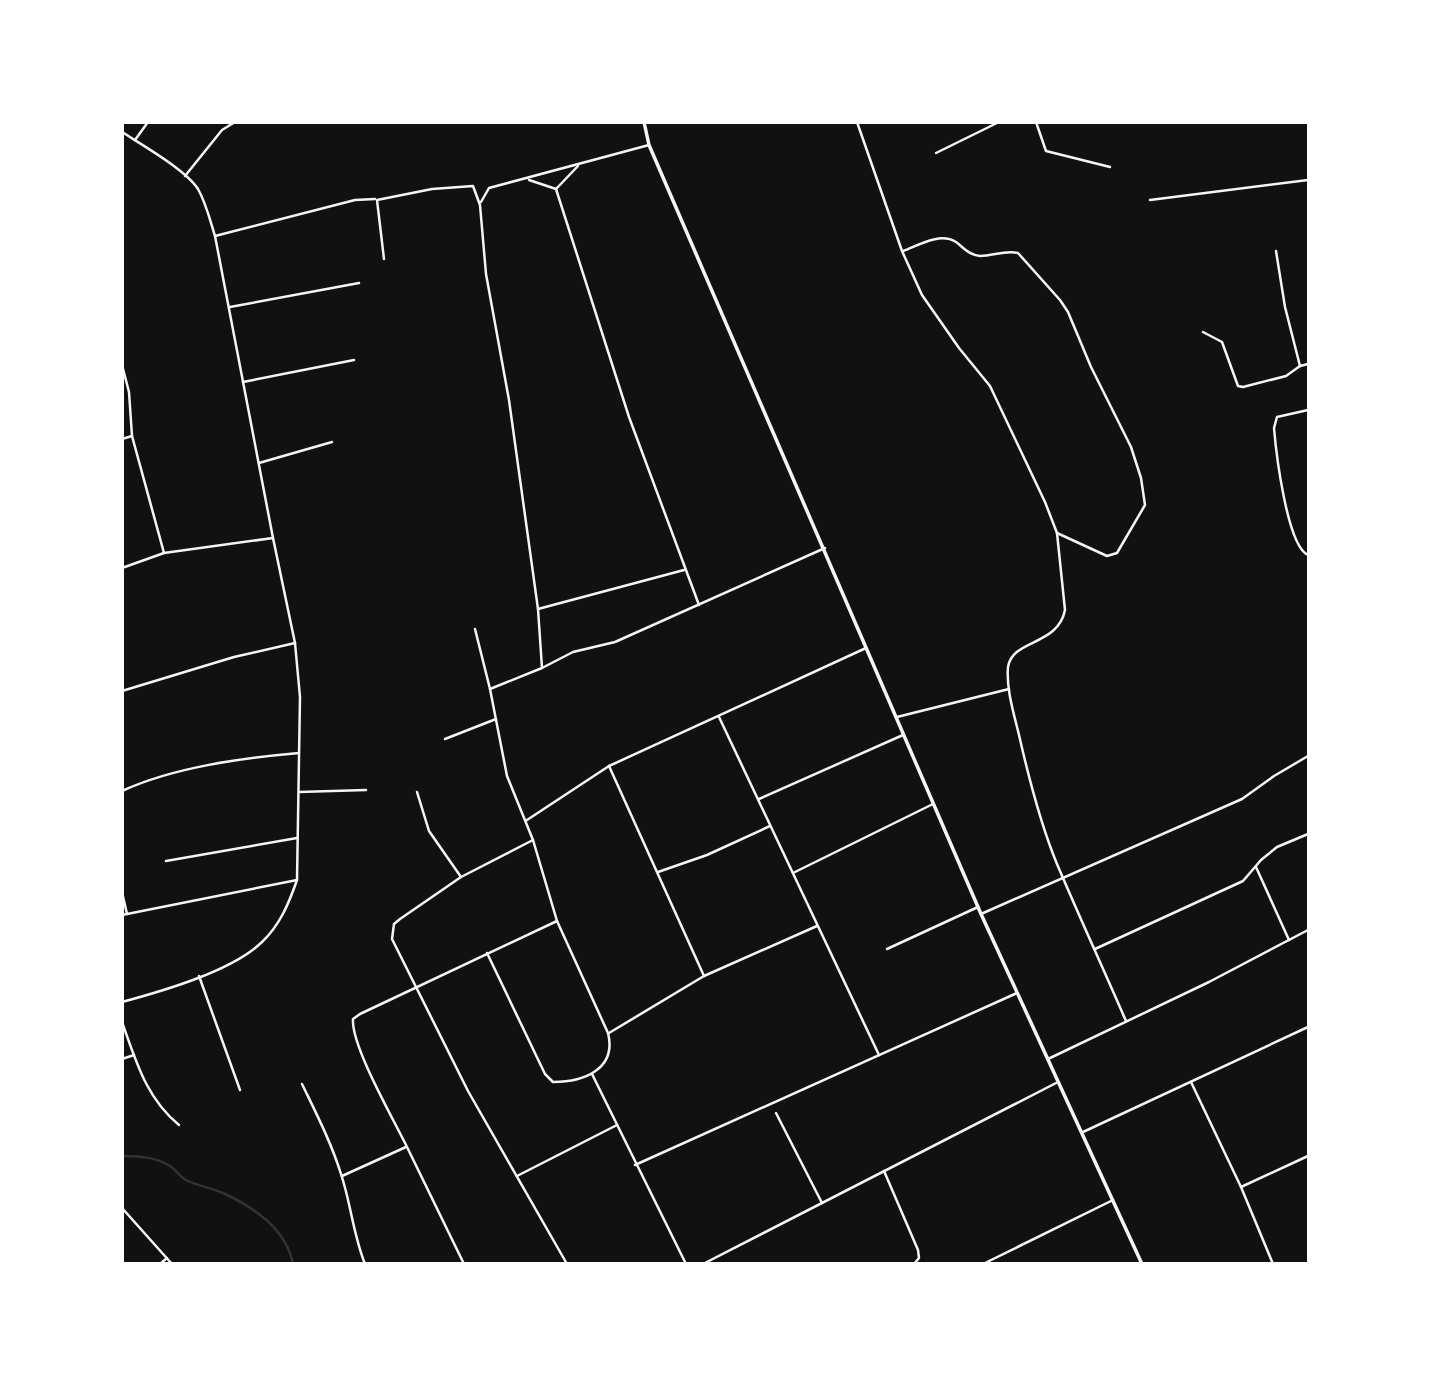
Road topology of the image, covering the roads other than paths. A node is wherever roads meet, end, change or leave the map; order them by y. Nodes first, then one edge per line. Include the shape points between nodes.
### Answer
1 (148, 122) edge
2 (235, 122) edge
3 (644, 122) edge
4 (857, 122) edge
5 (999, 122) edge
6 (1035, 122) edge
7 (122, 132) edge
8 (135, 140) junction
9 (649, 145) junction
10 (936, 153) dead end
11 (580, 165) junction
12 (1110, 167) dead end
13 (185, 176) junction
14 (526, 179) junction
15 (1308, 180) edge
16 (556, 189) junction
17 (377, 200) junction
18 (1150, 200) dead end
19 (480, 205) junction
20 (215, 236) junction
21 (902, 251) junction
22 (1276, 251) dead end
23 (384, 259) dead end
24 (359, 284) dead end
25 (230, 307) junction
26 (1203, 332) dead end
27 (354, 360) dead end
28 (1308, 364) edge
29 (122, 365) edge
30 (1300, 366) junction
31 (243, 382) junction
32 (1308, 410) edge
33 (132, 436) junction
34 (122, 439) edge
35 (332, 442) dead end
36 (258, 463) junction
37 (1057, 533) junction
38 (273, 538) junction
39 (825, 548) junction
40 (163, 553) junction
41 (1308, 555) edge
42 (122, 568) edge
43 (684, 570) junction
44 (699, 605) junction
45 (538, 609) junction
46 (475, 629) dead end
47 (295, 643) junction
48 (866, 648) junction
49 (542, 668) junction
50 (490, 689) junction
51 (1009, 689) junction
52 (122, 691) edge
53 (718, 716) junction
54 (896, 718) junction
55 (496, 719) junction
56 (903, 735) junction
57 (445, 739) dead end
58 (299, 752) junction
59 (1308, 756) edge
60 (609, 766) junction
61 (366, 790) dead end
62 (122, 791) edge
63 (299, 792) junction
64 (417, 792) dead end
65 (758, 799) junction
66 (933, 804) junction
67 (526, 821) junction
68 (770, 826) junction
69 (1308, 834) edge
70 (299, 837) junction
71 (533, 840) junction
72 (166, 861) dead end
73 (1256, 867) junction
74 (658, 872) junction
75 (793, 873) junction
76 (461, 877) junction
77 (1064, 878) junction
78 (297, 880) junction
79 (122, 892) edge
80 (978, 906) junction
81 (981, 914) junction
82 (125, 915) edge
83 (557, 921) junction
84 (817, 926) junction
85 (1308, 930) edge
86 (1289, 940) junction
87 (887, 949) dead end
88 (1095, 949) junction
89 (487, 953) junction
90 (200, 976) junction
91 (704, 976) junction
92 (414, 987) junction
93 (1017, 993) junction
94 (122, 1002) edge
95 (1126, 1021) junction
96 (122, 1022) edge
97 (1308, 1027) edge
98 (608, 1033) junction
99 (134, 1055) junction
100 (880, 1055) junction
101 (122, 1059) edge
102 (1046, 1060) junction
103 (592, 1074) junction
104 (1191, 1082) junction
105 (1058, 1083) junction
106 (302, 1084) dead end
107 (240, 1090) dead end
108 (776, 1113) dead end
109 (179, 1125) dead end
110 (617, 1125) junction
111 (1082, 1133) junction
112 (407, 1147) junction
113 (1308, 1156) edge
114 (635, 1165) junction
115 (884, 1171) junction
116 (342, 1175) junction
117 (517, 1175) junction
118 (1241, 1187) junction
119 (1113, 1200) junction
120 (822, 1203) junction
121 (122, 1208) edge
122 (167, 1258) junction
123 (160, 1264) edge
124 (172, 1264) edge
125 (365, 1264) edge
126 (464, 1264) edge
127 (567, 1264) edge
128 (686, 1264) edge
129 (703, 1264) edge
130 (914, 1264) edge
131 (984, 1264) edge
132 (1142, 1264) edge
133 (1273, 1264) edge

1 - 8 street
2 - 13 street
3 - 9 street
4 - 21 street
5 - 10 street
6 - 12 street via 1046,151
7 - 8 street
8 - 13 street
9 - 11 street
9 - 39 street
11 - 14 street
11 - 16 street
13 - 20 street via 204,201
14 - 16 street
14 - 19 street via 489,188
15 - 18 street
16 - 43 street
17 - 19 street via 473,186
17 - 20 street via 355,200
17 - 23 street
19 - 45 street via 486,274
20 - 25 street
21 - 37 street via 934,314 989,386
21 - 37 street via 942,237 979,256 1018,253 1068,312 1131,447 1145,505 1112,556
22 - 30 street
24 - 25 street
25 - 31 street
26 - 30 street via 1222,342 1238,386 1286,376
27 - 31 street
28 - 30 street
29 - 33 street
31 - 36 street
32 - 41 street via 1277,417 1273,428 1286,509 1301,550
33 - 34 street
33 - 40 street
35 - 36 street
36 - 38 street
37 - 51 street via 1063,621 1058,629 1012,655
38 - 40 street
38 - 47 street
39 - 44 street
39 - 48 street
40 - 42 street
43 - 44 street
43 - 45 street
44 - 49 street
45 - 49 street
46 - 50 street
47 - 52 street
47 - 58 street
48 - 53 street
48 - 54 street
49 - 50 street
50 - 55 street
51 - 54 street
51 - 77 street via 1033,791
53 - 60 street
53 - 65 street
54 - 56 street
55 - 57 street
55 - 67 street via 507,776
56 - 65 street
56 - 66 street
58 - 62 street via 236,760
58 - 63 street
59 - 77 street via 1242,799
60 - 67 street
60 - 74 street
61 - 63 street
63 - 70 street
64 - 76 street via 429,831
65 - 68 street
66 - 75 street
66 - 80 street
67 - 71 street
68 - 74 street
68 - 75 street
69 - 73 street via 1277,848
70 - 72 street
70 - 78 street
71 - 76 street
71 - 83 street
73 - 86 street
73 - 88 street via 1243,881
74 - 91 street
75 - 84 street
76 - 92 street via 394,924 392,939
77 - 81 street
77 - 88 street
78 - 82 street
78 - 90 street via 289,903 261,943
79 - 82 street
80 - 81 street
80 - 87 street
81 - 93 street
83 - 89 street
83 - 98 street
84 - 91 street
84 - 100 street
85 - 86 street
86 - 95 street
88 - 95 street
89 - 92 street
89 - 103 street via 545,1074 553,1082 568,1082
90 - 94 street
90 - 107 street
91 - 98 street
92 - 112 street via 360,1014 353,1028
92 - 117 street
93 - 100 street
93 - 102 street
95 - 102 street
96 - 99 street
97 - 104 street
98 - 103 street via 607,1061
99 - 101 street
99 - 109 street via 148,1089 163,1112
100 - 114 street
102 - 105 street
103 - 110 street
104 - 111 street
104 - 118 street
105 - 111 street
105 - 115 street
106 - 116 street
108 - 120 street
110 - 114 street
110 - 117 street
111 - 119 street
112 - 116 street
112 - 126 street
113 - 118 street
114 - 128 street
115 - 120 street
115 - 130 street via 918,1250
116 - 125 street via 355,1240
117 - 127 street
118 - 133 street
119 - 131 street
119 - 132 street
120 - 129 street
121 - 122 street
122 - 123 street
122 - 124 street

